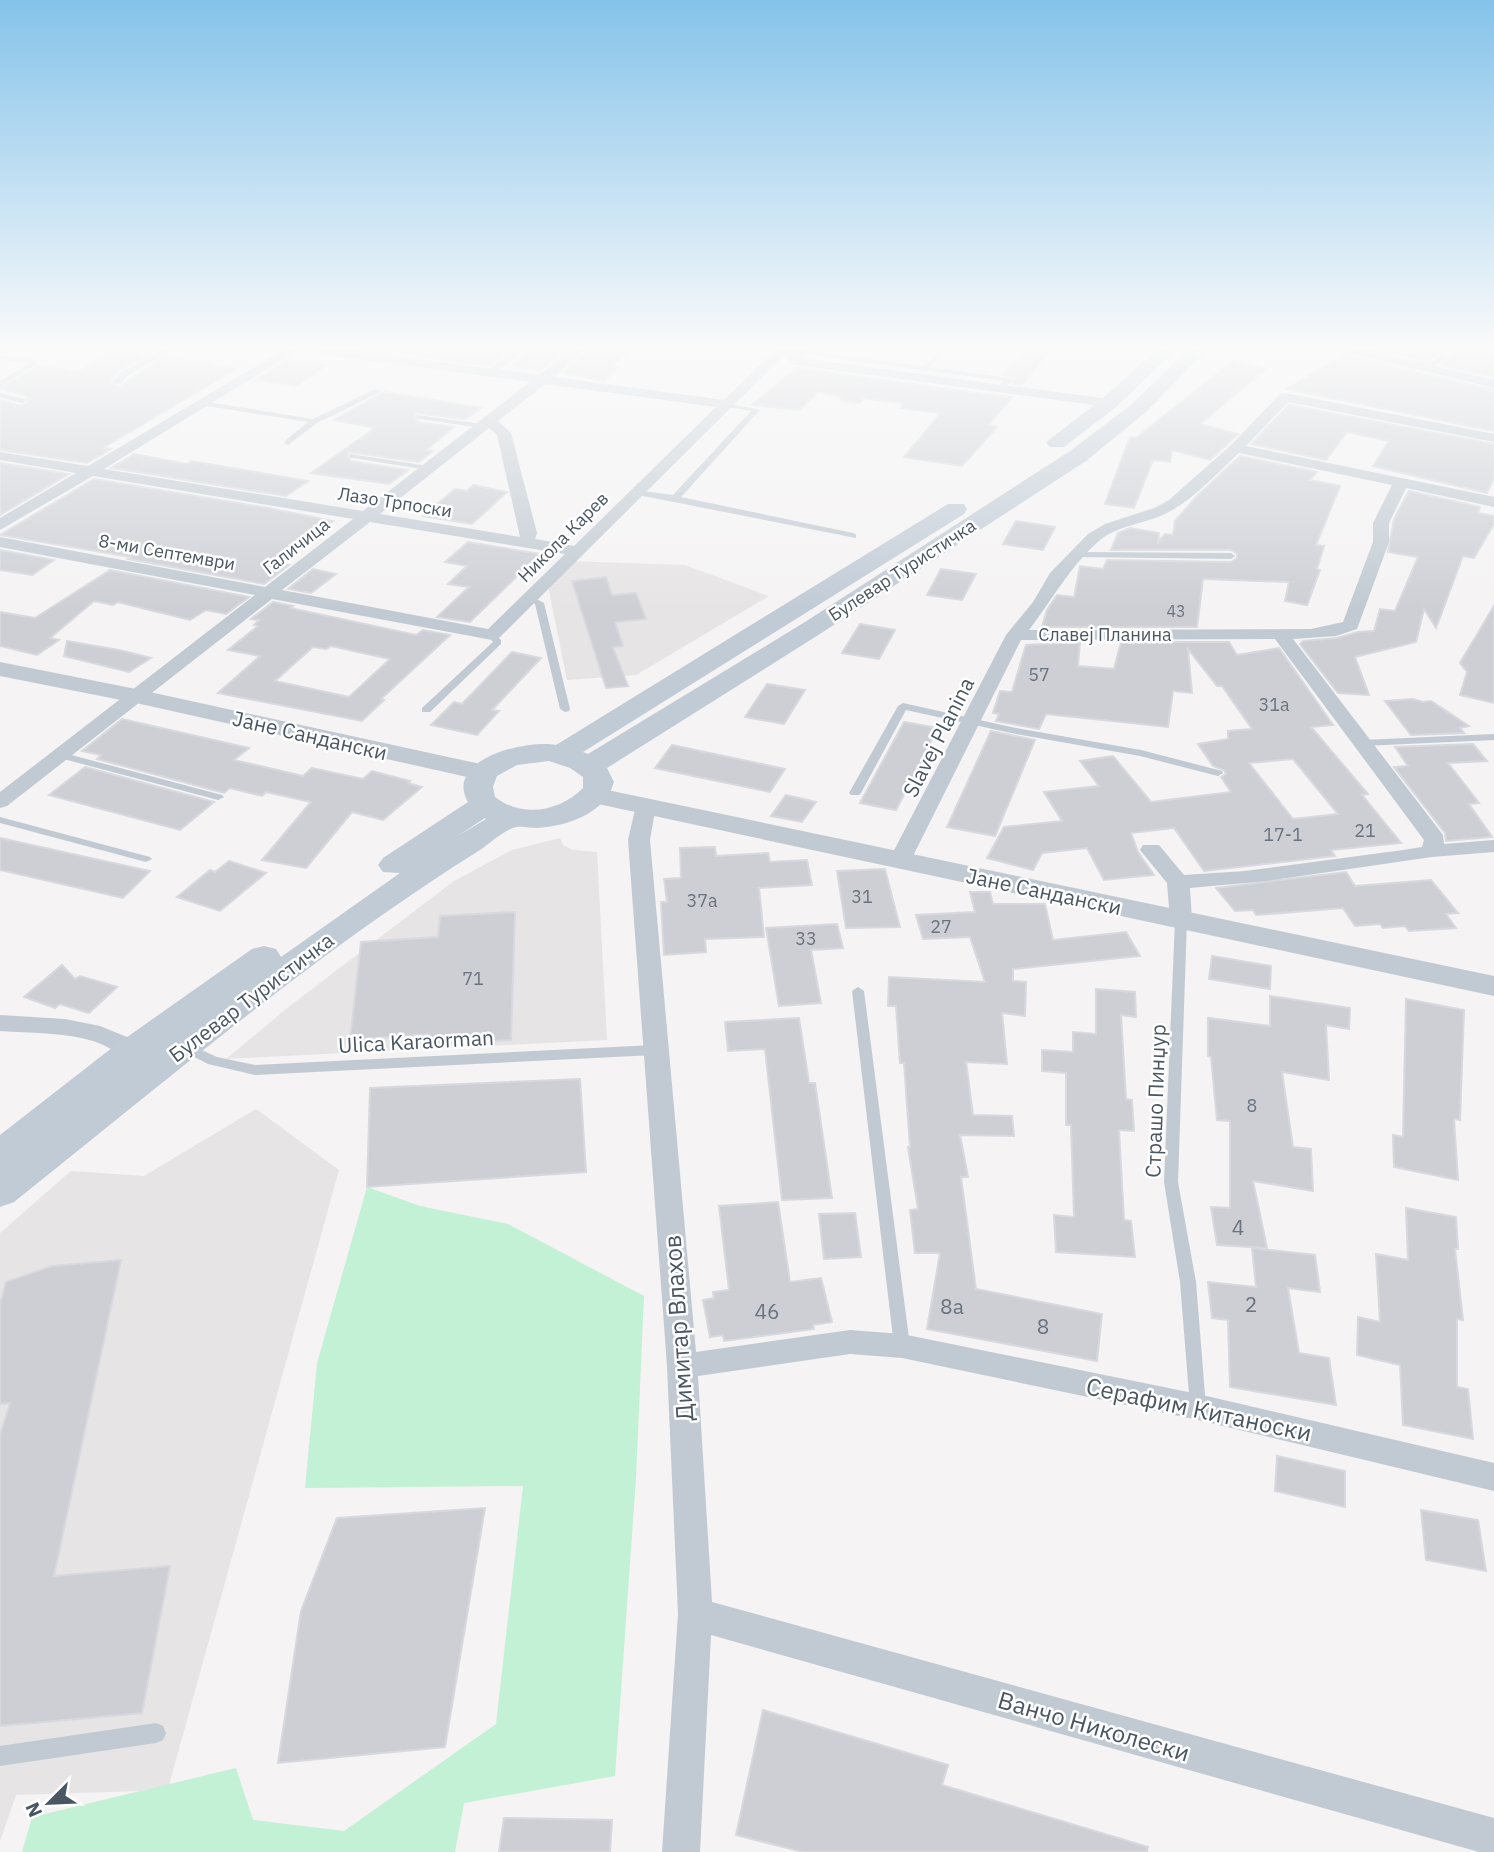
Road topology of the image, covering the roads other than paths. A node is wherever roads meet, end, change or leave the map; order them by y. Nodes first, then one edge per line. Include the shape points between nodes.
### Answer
1 (147, 436) edge
2 (296, 436) edge
3 (469, 436) edge
4 (504, 436) edge
5 (692, 436) edge
6 (731, 436) edge
7 (1065, 436) edge
8 (1103, 436) edge
9 (1247, 436) edge
10 (288, 443) dead end
11 (1236, 448) junction
12 (0, 456) edge
13 (353, 456) dead end
14 (428, 468) junction
15 (91, 471) junction
16 (1402, 483) junction
17 (636, 492) junction
18 (674, 498) junction
19 (1494, 502) edge
20 (365, 517) junction
21 (0, 525) edge
22 (853, 536) dead end
23 (0, 542) edge
24 (526, 542) junction
25 (577, 551) junction
26 (1078, 555) junction
27 (1231, 556) dead end
28 (269, 592) junction
29 (529, 598) junction
30 (492, 635) junction
31 (1015, 635) junction
32 (1281, 635) junction
33 (0, 669) edge
34 (136, 696) junction
35 (565, 709) dead end
36 (426, 710) dead end
37 (972, 720) junction
38 (1494, 737) edge
39 (1363, 743) junction
40 (561, 754) junction
41 (60, 755) junction
42 (1218, 773) dead end
43 (591, 780) junction
44 (855, 793) dead end
45 (218, 797) dead end
46 (494, 797) junction
47 (0, 802) edge
48 (646, 805) junction
49 (0, 820) edge
50 (1494, 846) edge
51 (1151, 850) dead end
52 (1431, 851) junction
53 (146, 859) dead end
54 (900, 860) junction
55 (1178, 882) junction
56 (1181, 920) junction
57 (1494, 986) edge
58 (858, 991) dead end
59 (0, 1023) edge
60 (184, 1046) junction
61 (135, 1050) junction
62 (655, 1051) junction
63 (0, 1156) edge
64 (0, 1192) edge
65 (902, 1346) junction
66 (682, 1366) junction
67 (1198, 1407) junction
68 (1494, 1477) edge
69 (695, 1614) junction
70 (156, 1733) dead end
71 (0, 1756) edge
72 (1494, 1837) edge
73 (681, 1852) edge

1 - 15 street
2 - 10 lane
3 - 14 street, Галичица
4 - 24 street via 529,533
5 - 17 street, Никола Карев
6 - 18 lane
7 - 40 main road, Булевар Туристичка
8 - 43 main road, Булевар Туристичка
9 - 11 street, Славеј Планина
11 - 16 street
11 - 26 street, Славеј Планина via 1174,503 1111,527
12 - 15 street, Лазо Трпоски
13 - 14 lane
14 - 20 street, Галичица
15 - 20 street, Лазо Трпоски
15 - 21 street
16 - 19 street
16 - 32 street, Славеј Планина via 1381,523 1381,542 1351,625 1323,633
17 - 18 lane
17 - 25 street, Никола Карев
18 - 22 lane
20 - 24 street, Лазо Трпоски
20 - 28 street, Галичица
23 - 28 street, 8-ми Септември
24 - 25 street, Лазо Трпоски
25 - 29 street, Никола Карев
26 - 27 lane
26 - 31 street, Славеј Планина via 1056,577
28 - 30 street, 8-ми Септември
28 - 34 street, Галичица
29 - 30 street, Никола Карев
29 - 35 lane via 539,603
30 - 36 lane via 498,642
31 - 32 street, Славеј Планина
31 - 37 street, Slavej Planina
32 - 39 street
33 - 34 street, Јане Сандански
34 - 41 street
34 - 46 street, Јане Сандански
37 - 42 lane
37 - 44 lane via 903,706
37 - 54 street, Slavej Planina
38 - 39 lane
39 - 52 street via 1435,840
40 - 43 main road
40 - 46 main road via 526,753 505,759
41 - 45 lane
41 - 47 street
43 - 46 main road via 573,810 551,817 526,818
43 - 48 street, Јане Сандански
46 - 60 main road, Булевар Туристичка via 425,870
46 - 61 main road, Булевар Туристичка
48 - 54 street, Јане Сандански
48 - 62 street, Димитар Влахов via 639,840
49 - 53 lane
50 - 52 street
51 - 55 street
52 - 55 street via 1231,881
54 - 56 street, Јане Сандански
55 - 56 street
56 - 57 street, Јане Сандански
56 - 67 lane, Страшо Пинџур via 1171,1182 1188,1282
58 - 65 lane
59 - 61 street via 100,1034
60 - 62 lane, Ulica Karaorman via 213,1061 255,1070
60 - 64 main road, Булевар Туристичка
61 - 63 main road, Булевар Туристичка
62 - 66 street, Димитар Влахов
65 - 66 street, Серафим Китаноски via 850,1342
65 - 67 street, Серафим Китаноски
66 - 69 street, Димитар Влахов
67 - 68 street, Серафим Китаноски
69 - 72 street, Ванчо Николески
69 - 73 street, Димитар Влахов
70 - 71 lane

